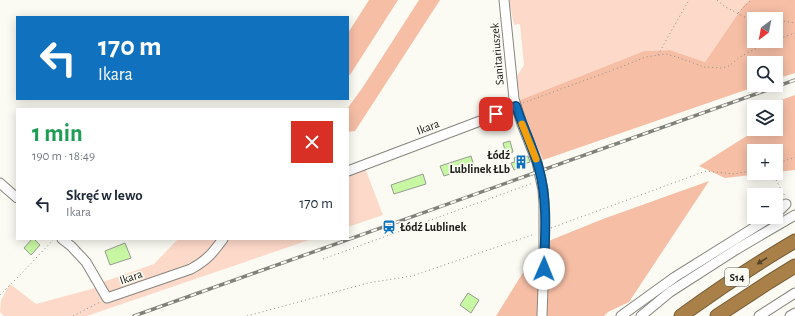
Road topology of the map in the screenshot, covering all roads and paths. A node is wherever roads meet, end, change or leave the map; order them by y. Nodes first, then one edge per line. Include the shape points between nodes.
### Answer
1 (504, 0) edge
2 (689, 0) edge
3 (717, 0) edge
4 (751, 0) edge
5 (737, 13) junction
6 (747, 17) edge
7 (783, 21) edge
8 (795, 23) edge
9 (795, 33) edge
10 (783, 38) edge
11 (757, 48) edge
12 (658, 55) junction
13 (516, 106) junction
14 (795, 157) edge
15 (783, 161) edge
16 (349, 171) edge
17 (747, 171) edge
18 (776, 180) edge
19 (538, 182) dead end
20 (0, 183) edge
21 (16, 197) edge
22 (786, 204) joint
23 (783, 207) edge
24 (795, 215) edge
25 (760, 224) edge
26 (544, 230) junction
27 (53, 240) edge
28 (63, 240) edge
29 (222, 240) edge
30 (795, 241) edge
31 (322, 259) dead end
32 (795, 266) edge
33 (795, 293) edge
34 (0, 295) edge
35 (107, 298) junction
36 (795, 312) edge
37 (73, 316) edge
38 (247, 316) edge
39 (542, 316) edge
40 (621, 316) edge
41 (641, 316) edge
42 (681, 316) edge
43 (717, 316) edge
44 (759, 316) edge
45 (790, 316) edge

1 - 13 street, Sanitariuszek via 512,89
2 - 12 path
3 - 5 path
4 - 5 path
5 - 6 path
7 - 8 path
9 - 10 path
11 - 12 path via 722,68 704,67 666,54
12 - 13 path via 646,56
13 - 16 street, Ikara
13 - 26 street, Sanitariuszek via 540,171 544,195
14 - 15 path
17 - 26 path via 734,174 706,171
18 - 22 path via 785,195
19 - 31 path
20 - 21 street
22 - 23 street
24 - 41 street via 670,292
25 - 40 street via 675,277
26 - 38 path via 412,276 368,284
26 - 39 street, Sanitariuszek
27 - 34 path
28 - 35 street via 86,262
29 - 35 street, Ikara via 211,255 191,269
30 -> 42 highway, S14
32 - 43 highway, S14
33 - 44 street
35 - 37 path
36 - 45 street

